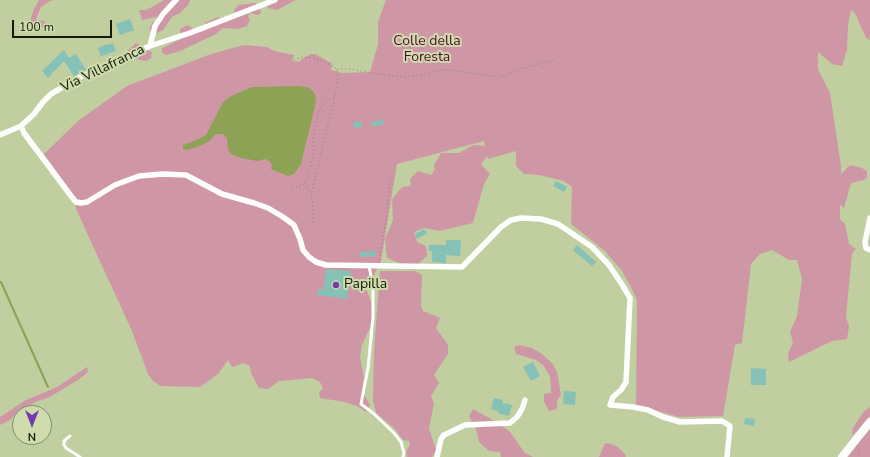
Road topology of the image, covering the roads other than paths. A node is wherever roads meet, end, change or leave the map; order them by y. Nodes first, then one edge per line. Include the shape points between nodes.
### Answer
1 (176, 0) edge
2 (275, 0) edge
3 (150, 46) junction
4 (21, 126) junction
5 (0, 135) edge
6 (870, 218) edge
7 (870, 250) edge
8 (368, 265) junction
9 (524, 400) dead end
10 (870, 422) edge
11 (70, 436) dead end
12 (80, 457) edge
13 (404, 457) edge
14 (437, 457) edge
15 (727, 457) edge
16 (842, 457) edge

1 - 3 street via 155,26
2 - 3 street, Via Villafranca
3 - 4 street, Via Villafranca via 82,76 51,94
4 - 5 street, Via Villafranca
4 - 8 street via 76,202 87,202 115,185 139,176 178,173 222,194 268,208 283,216 294,225 303,250 316,262 326,265
6 - 7 street via 866,242 866,248
8 - 13 lane via 373,286 373,317 368,368 361,404 397,437
8 - 15 street via 462,267 511,220 541,219 558,224 592,247 609,265 630,298 626,382 613,397 610,405 648,410 680,422 722,421 730,426
9 - 14 street via 522,409 510,423 465,425 444,435
10 - 16 main road
11 - 12 lane via 64,441 64,445

